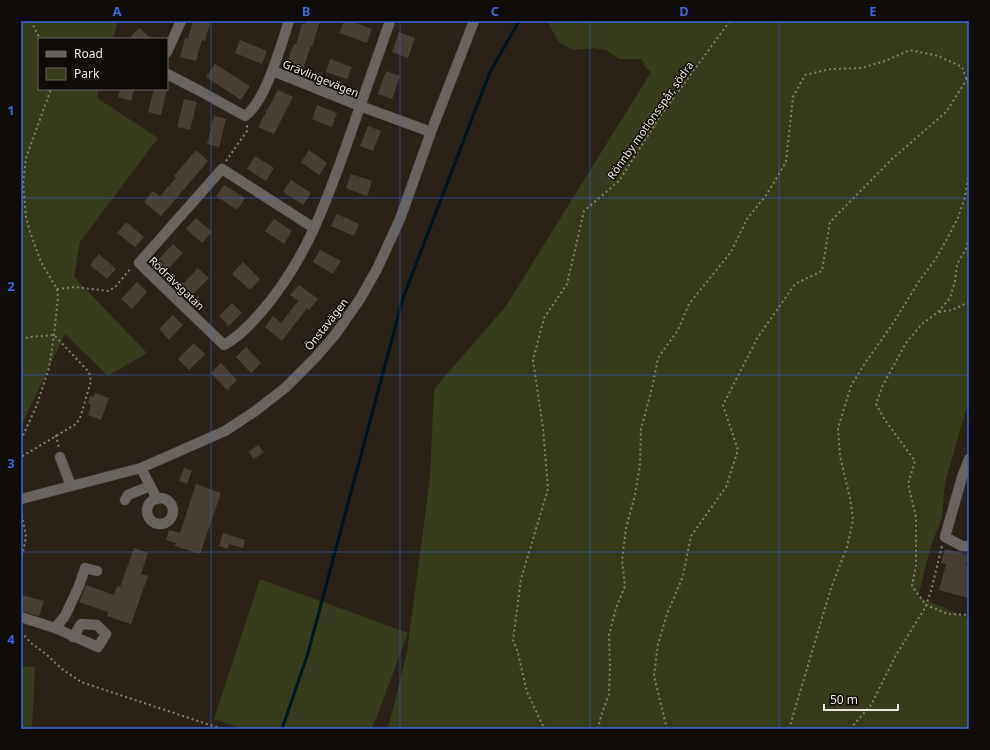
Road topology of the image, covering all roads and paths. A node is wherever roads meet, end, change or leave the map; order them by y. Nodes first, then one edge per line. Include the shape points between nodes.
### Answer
1 (31, 21) edge
2 (180, 21) edge
3 (289, 21) edge
4 (390, 21) edge
5 (474, 21) edge
6 (730, 21) edge
7 (40, 38) edge
8 (168, 50) edge
9 (272, 71) junction
10 (168, 75) edge
11 (969, 76) edge
12 (967, 79) junction
13 (969, 86) edge
14 (51, 90) edge
15 (360, 106) junction
16 (245, 116) junction
17 (431, 132) junction
18 (222, 169) junction
19 (969, 172) edge
20 (314, 228) junction
21 (969, 238) edge
22 (139, 263) junction
23 (57, 289) junction
24 (969, 302) edge
25 (938, 312) junction
26 (54, 335) junction
27 (21, 339) edge
28 (56, 435) junction
29 (21, 439) edge
30 (21, 457) edge
31 (60, 457) joint
32 (969, 459) edge
33 (140, 468) junction
34 (71, 486) junction
35 (150, 486) junction
36 (21, 499) edge
37 (156, 499) dead end
38 (125, 500) dead end
39 (21, 510) edge
40 (945, 537) junction
41 (969, 546) edge
42 (21, 561) edge
43 (97, 571) dead end
44 (926, 605) junction
45 (969, 615) edge
46 (21, 617) edge
47 (55, 628) junction
48 (21, 632) edge
49 (73, 637) dead end
50 (222, 729) edge
51 (547, 729) edge
52 (598, 729) edge
53 (667, 729) edge
54 (789, 729) edge
55 (850, 729) edge

1 - 7 path
2 - 8 street
3 - 9 street, Grävlingevägen
4 - 15 street, Rödrävsgatan
5 - 17 street, Önstavägen
6 - 51 path, Rönnby motionsspår, södra via 661,115 619,181 584,211 567,284 544,318 533,360 543,428 548,489 521,579 513,640 527,692 543,726
9 - 15 street, Grävlingevägen
9 - 16 street, Grävlingevägen via 254,106
10 - 16 street
11 - 12 path
12 - 13 path
12 - 52 path via 962,67 938,56 910,50 861,68 831,69 805,75 793,97 786,162 767,194 747,219 731,252 689,304 678,330 658,358 641,429 640,464 622,560 625,586 609,635 609,694
12 - 53 path via 946,112 892,159 830,222 822,270 795,284 758,337 723,405 738,450 726,487 691,536 683,576 666,614 658,644 654,676
14 - 23 path via 28,150 23,183 30,232 41,262
15 - 17 street
15 - 20 street, Rödrävsgatan
16 - 18 path via 248,120 247,131
17 - 33 street, Önstavägen via 400,219 377,269 335,336 285,388 254,412 225,431
18 - 20 street
18 - 22 street, Rödrävsgatan
19 - 54 path via 965,197 948,237 849,391 838,428 840,456 853,520
20 - 22 street, Rödrävsgatan via 304,251 275,296 250,325 224,345
21 - 25 path via 957,264 956,281 950,298
22 - 23 path via 109,291 75,287
23 - 26 path
24 - 25 path via 952,310
25 - 44 path via 922,324 906,343 876,404 915,461 908,484 916,517 916,565 912,586
26 - 27 path
26 - 28 path via 89,372 91,381 80,418 76,424
26 - 29 path via 49,368 36,407
28 - 30 path
28 - 31 path
31 - 34 street
32 - 40 street
33 - 34 street, Önstavägen
33 - 35 street
34 - 36 street, Önstavägen
35 - 37 street
35 - 38 street via 128,495
39 - 42 path via 26,537
40 - 41 street via 962,546
40 - 44 path
43 - 47 street via 85,568 65,616
44 - 45 path via 948,614
44 - 55 path via 896,655 871,705
46 - 47 street
47 - 49 street
48 - 50 path via 62,670 81,682

